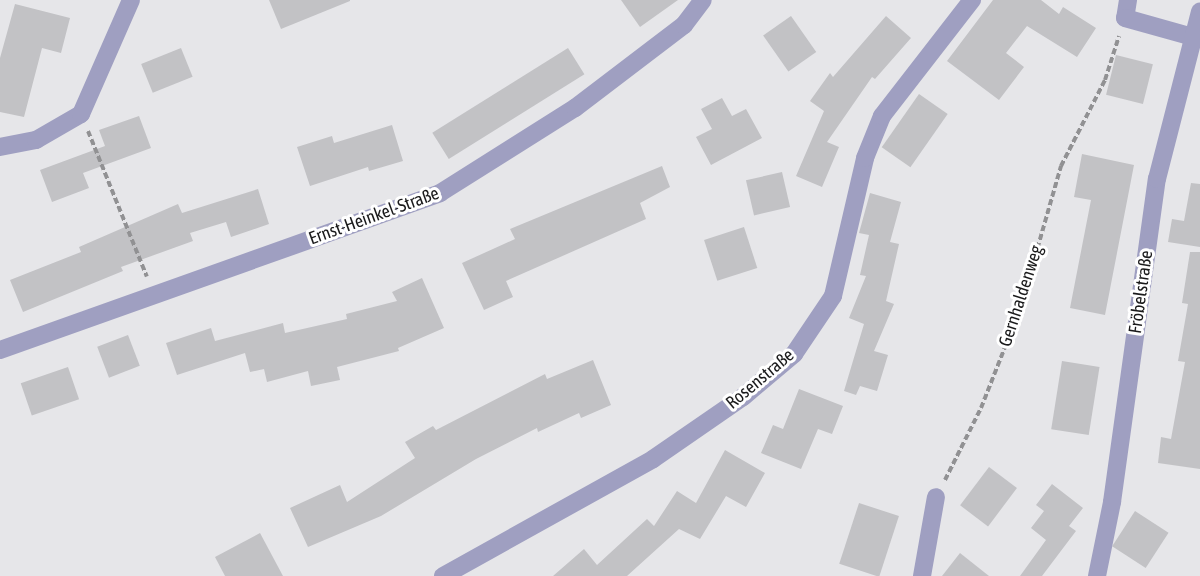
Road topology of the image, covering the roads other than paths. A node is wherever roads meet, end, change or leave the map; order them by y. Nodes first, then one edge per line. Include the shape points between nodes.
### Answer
1 (130, 0) edge
2 (703, 0) edge
3 (972, 0) edge
4 (1126, 9) edge
5 (1200, 11) edge
6 (1193, 37) junction
7 (0, 147) edge
8 (0, 350) edge
9 (936, 497) road end
10 (443, 576) edge
11 (922, 576) edge
12 (1097, 576) edge

1 - 7 street via 81,114 36,140
2 - 8 street, Ernst-Heinkel-Straße via 684,25 575,108 440,193
3 - 10 street, Rosenstraße via 882,116 865,158 833,296 794,354 742,397 653,459
4 - 6 street
5 - 6 street, Fröbelstraße
6 - 12 street, Fröbelstraße via 1157,179 1112,502
9 - 11 street

